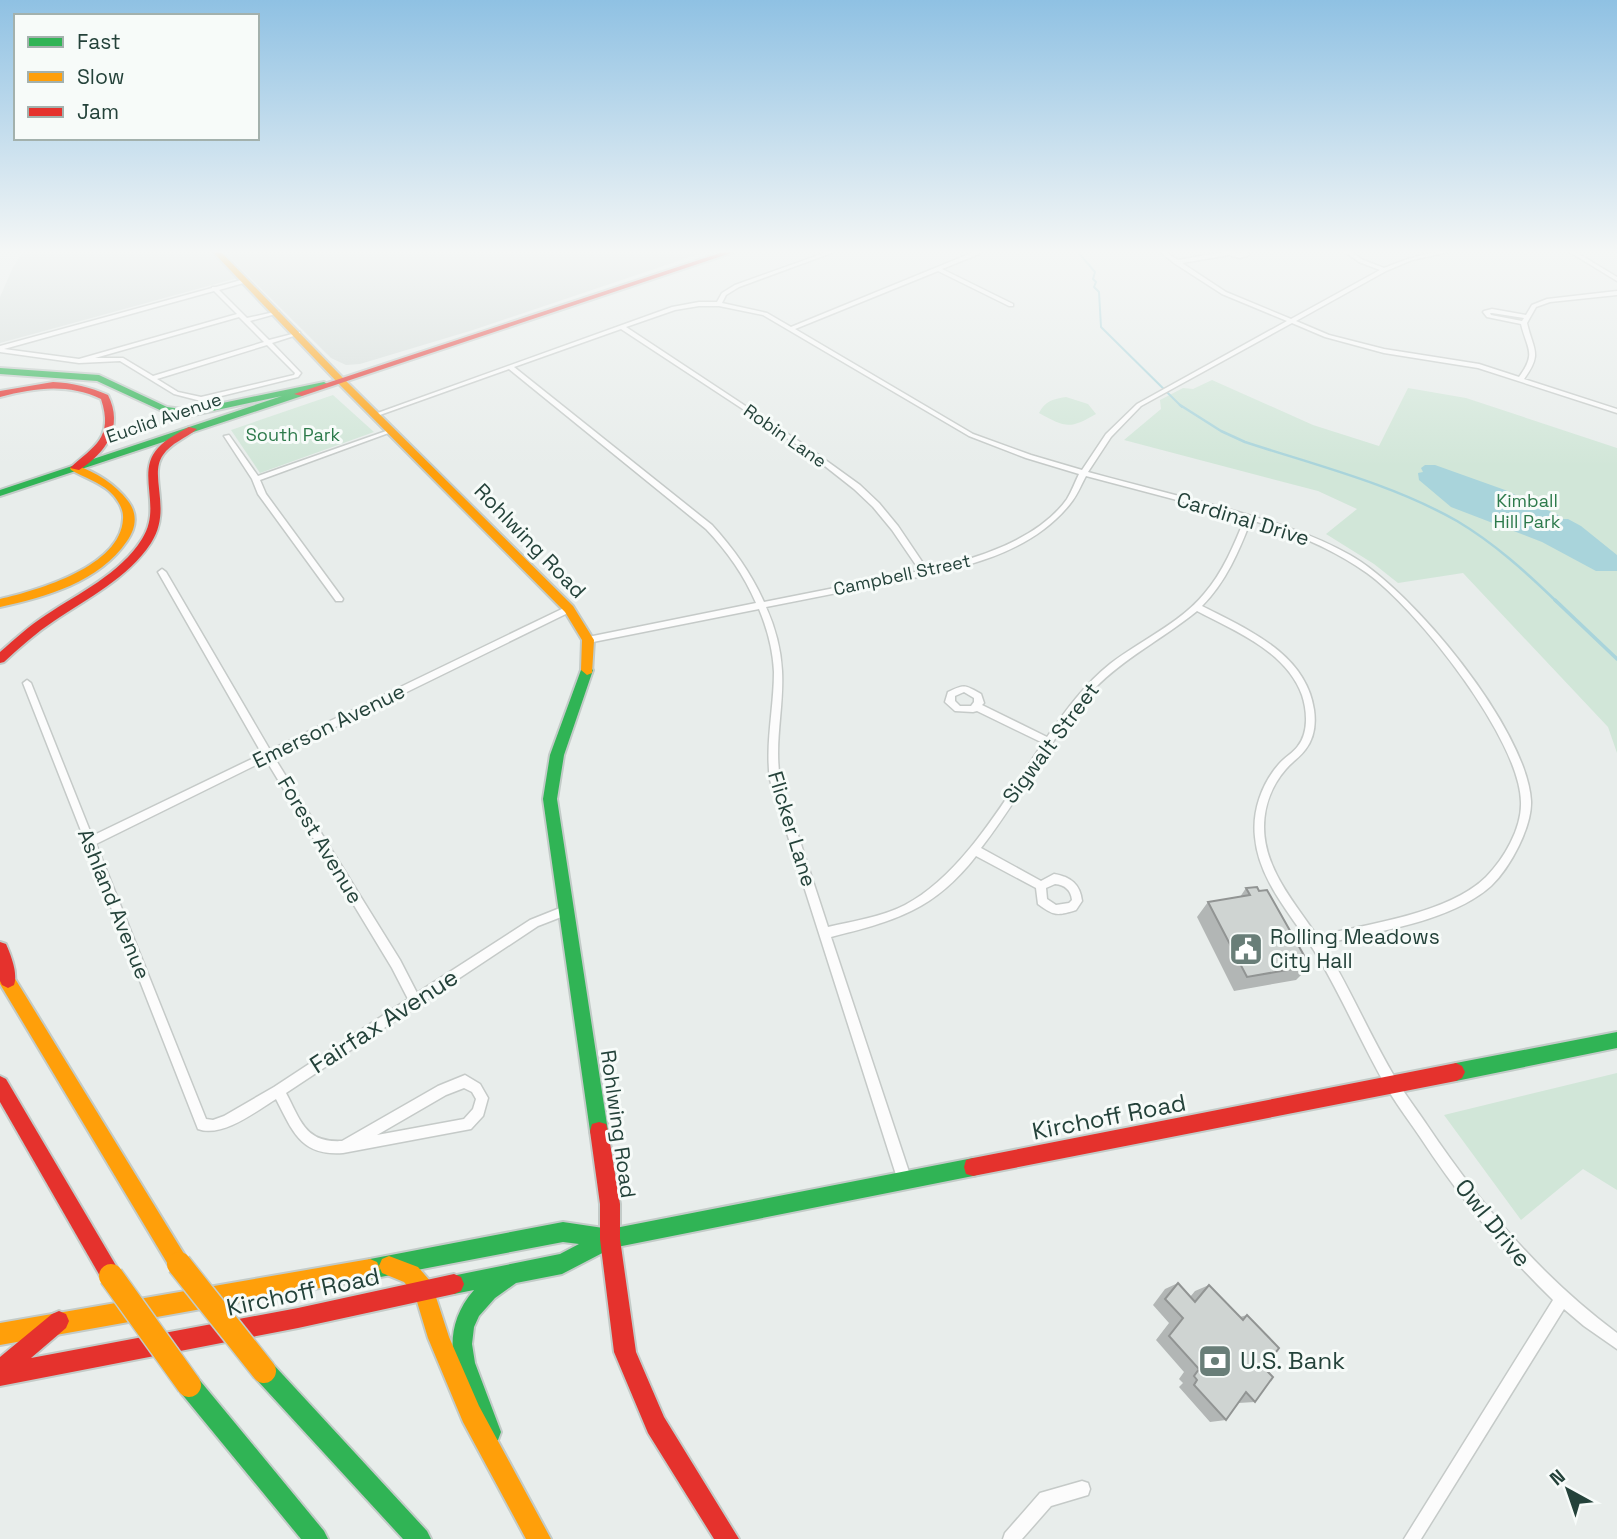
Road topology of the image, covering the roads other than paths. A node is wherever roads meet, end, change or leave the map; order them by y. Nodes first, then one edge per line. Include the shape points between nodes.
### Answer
1 (92, 323) edge
2 (213, 323) edge
3 (249, 323) edge
4 (288, 323) edge
5 (497, 323) edge
6 (519, 323) edge
7 (631, 323) edge
8 (780, 323) edge
9 (807, 323) edge
10 (1289, 323) edge
11 (1293, 323) edge
12 (1526, 323) edge
13 (621, 326) junction
14 (791, 329) junction
15 (298, 333) junction
16 (268, 342) junction
17 (0, 349) edge
18 (79, 361) junction
19 (510, 367) junction
20 (0, 371) edge
21 (153, 378) junction
22 (1521, 379) junction
23 (332, 382) junction
24 (0, 394) edge
25 (1617, 411) edge
26 (375, 415) junction
27 (192, 429) junction
28 (391, 431) junction
29 (227, 436) dead end
30 (75, 468) junction
31 (1084, 473) junction
32 (256, 479) junction
33 (0, 493) edge
34 (1249, 517) junction
35 (162, 572) dead end
36 (925, 572) junction
37 (339, 599) dead end
38 (0, 603) edge
39 (760, 605) junction
40 (1197, 607) junction
41 (569, 609) junction
42 (588, 640) junction
43 (0, 659) edge
44 (27, 683) dead end
45 (977, 707) dead end
46 (1048, 741) junction
47 (268, 755) junction
48 (89, 842) junction
49 (975, 850) junction
50 (1041, 886) dead end
51 (565, 911) junction
52 (826, 933) junction
53 (1315, 941) junction
54 (0, 949) edge
55 (0, 969) edge
56 (10, 987) junction
57 (414, 999) junction
58 (1617, 1040) edge
59 (1391, 1083) junction
60 (0, 1085) edge
61 (278, 1091) junction
62 (202, 1125) joint
63 (343, 1147) junction
64 (905, 1181) junction
65 (610, 1239) junction
66 (389, 1266) junction
67 (512, 1273) junction
68 (424, 1289) junction
69 (1562, 1299) junction
70 (59, 1321) junction
71 (0, 1334) edge
72 (1617, 1342) edge
73 (0, 1373) edge
74 (508, 1481) junction
75 (1082, 1489) dead end
76 (317, 1539) edge
77 (419, 1539) edge
78 (539, 1539) edge
79 (727, 1539) edge
80 (1011, 1539) edge
81 (1412, 1539) edge

1 - 17 street
2 - 18 street
3 - 16 street
4 - 15 main road, Rohlwing Road
5 - 23 main road via 363,367
6 - 23 main road
7 - 13 street, Cardinal Drive
8 - 14 street, Cardinal Drive
9 - 14 street
10 - 31 street, Campbell Street via 1139,405 1118,422
11 - 22 street via 1354,344 1457,361
12 - 22 street via 1534,359
13 - 19 street, Cardinal Drive
13 - 36 street, Robin Lane via 804,447 857,488 895,528
14 - 31 street, Cardinal Drive via 971,435
15 - 16 street
15 - 23 main road, Rohlwing Road
16 - 21 street
16 - 21 street via 296,376 201,399 184,397
17 - 18 street
18 - 21 street via 121,359
19 - 26 street, Cardinal Drive
19 - 39 street, Flicker Lane via 719,537 745,571
20 - 23 main road via 99,378 165,409 189,413
22 - 25 street
23 - 26 main road, Rohlwing Road
23 - 27 main road, Euclid Avenue
24 - 30 main road via 69,385 105,397 110,408 102,447
26 - 28 main road, Rohlwing Road
27 - 30 main road, Euclid Avenue
27 - 43 main road via 166,445 154,459 158,513 141,549
28 - 32 street
28 - 41 main road, Rohlwing Road
29 - 32 street
30 - 33 main road, Euclid Avenue
30 - 38 main road via 96,477 128,503 132,524 127,537 99,564 70,582
31 - 34 street, Cardinal Drive
31 - 36 street, Campbell Street via 1056,515 1029,537 993,554
32 - 37 street via 262,494
34 - 40 street, Sigwalt Street via 1222,577
34 - 53 street, Cardinal Drive via 1342,553 1394,591 1499,725 1524,784 1526,804 1520,828 1503,866 1486,884 1434,911
35 - 47 street, Forest Avenue
36 - 39 street, Campbell Street
39 - 42 street, Campbell Street
39 - 52 street, Flicker Lane via 778,669 773,770
40 - 46 street, Sigwalt Street via 1100,678
40 - 53 street, Owl Drive via 1282,657 1307,695 1309,733 1304,746 1268,787 1259,829 1268,869
41 - 42 main road, Rohlwing Road
41 - 47 street, Emerson Avenue
42 - 51 main road, Rohlwing Road via 589,665 557,755 550,799
44 - 48 street, Ashland Avenue
45 - 46 street
46 - 49 street, Sigwalt Street
47 - 48 street, Emerson Avenue
47 - 57 street, Forest Avenue
48 - 62 street, Ashland Avenue
49 - 50 street
49 - 52 street, Sigwalt Street via 921,901 896,914
51 - 57 street, Fairfax Avenue via 540,919
51 - 65 main road, Rohlwing Road via 610,1204
52 - 64 street, Flicker Lane
53 - 59 street, Owl Drive
54 - 56 main road
55 - 56 main road
56 - 77 main road, bridge via 179,1264 264,1371
57 - 61 street, Fairfax Avenue
58 - 59 main road, Kirchoff Road
59 - 64 main road, Kirchoff Road
59 - 69 street, Owl Drive via 1487,1222
60 - 76 main road, bridge via 111,1276 189,1385
61 - 62 street, Fairfax Avenue via 227,1121
61 - 63 street via 306,1140 326,1150
63 - 63 street via 467,1125 479,1112 482,1098 465,1081
64 - 65 main road, Kirchoff Road
65 - 66 main road, Kirchoff Road via 563,1232
65 - 67 main road, Kirchoff Road via 562,1264
65 - 79 main road, Rohlwing Road via 625,1352 656,1424
66 - 68 main road via 411,1274
66 - 70 main road, Kirchoff Road
67 - 68 main road, Kirchoff Road
67 - 74 main road via 475,1301 462,1322 461,1340
68 - 73 main road, Kirchoff Road via 298,1318
68 - 74 main road via 471,1414
69 - 72 street, Owl Drive
69 - 81 street
70 - 71 main road, Kirchoff Road
70 - 73 main road
74 - 78 main road
75 - 80 street via 1046,1499

